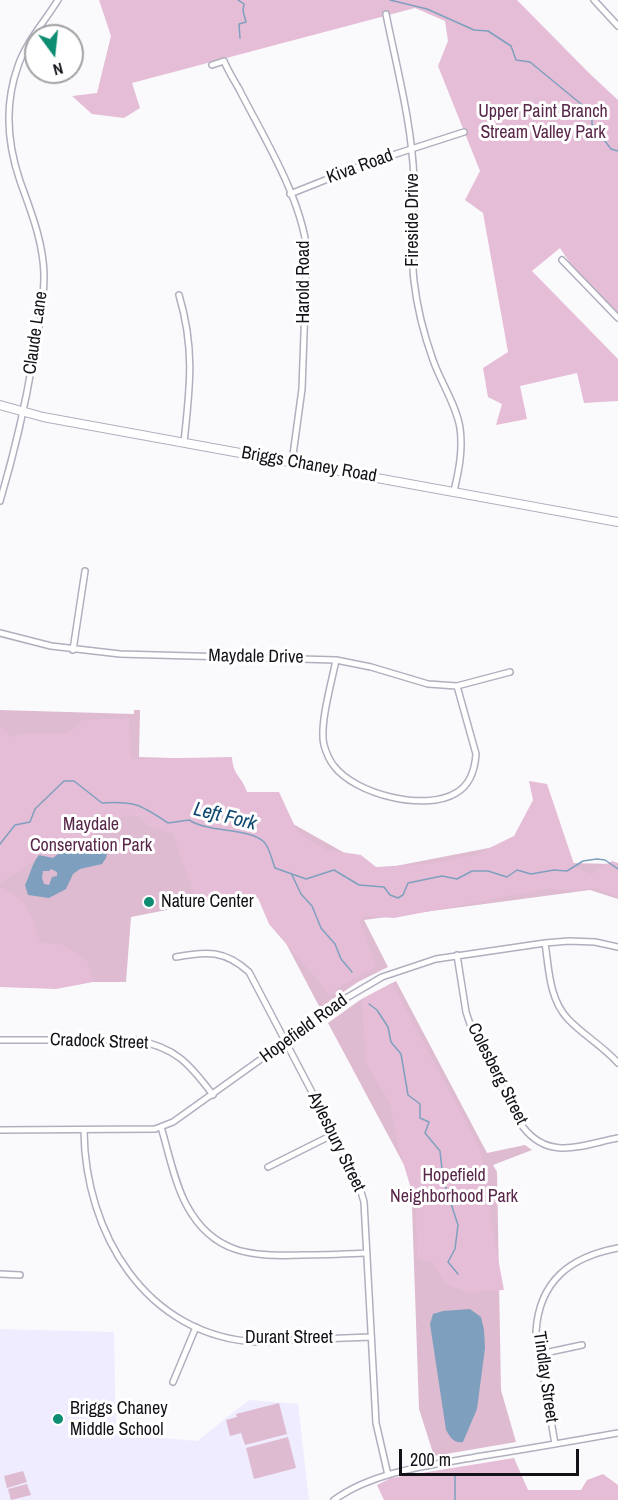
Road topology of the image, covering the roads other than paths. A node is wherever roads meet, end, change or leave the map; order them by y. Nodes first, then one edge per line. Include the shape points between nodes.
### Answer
1 (58, 0) edge
2 (594, 0) edge
3 (386, 14) dead end
4 (618, 26) edge
5 (212, 64) dead end
6 (464, 132) dead end
7 (412, 149) junction
8 (290, 194) junction
9 (562, 260) dead end
10 (179, 294) dead end
11 (618, 318) edge
12 (0, 405) edge
13 (23, 414) junction
14 (184, 442) junction
15 (292, 462) junction
16 (454, 491) junction
17 (0, 501) edge
18 (618, 522) edge
19 (85, 571) dead end
20 (0, 633) edge
21 (73, 650) junction
22 (336, 660) junction
23 (510, 672) dead end
24 (457, 686) junction
25 (545, 943) junction
26 (618, 947) edge
27 (458, 955) junction
28 (176, 957) dead end
29 (0, 1040) edge
30 (286, 1042) junction
31 (618, 1063) edge
32 (213, 1095) junction
33 (161, 1127) junction
34 (0, 1130) edge
35 (84, 1131) junction
36 (334, 1134) junction
37 (618, 1138) edge
38 (268, 1167) dead end
39 (618, 1248) edge
40 (367, 1253) junction
41 (0, 1274) edge
42 (20, 1275) dead end
43 (196, 1327) junction
44 (371, 1336) junction
45 (582, 1345) dead end
46 (540, 1354) junction
47 (173, 1382) dead end
48 (618, 1433) edge
49 (555, 1444) junction
50 (388, 1475) junction
51 (334, 1500) edge

1 - 13 street, Claude Lane via 18,65 9,100 10,149 38,233 44,273 43,304
2 - 4 street
3 - 7 street, Fireside Drive
5 - 8 street, Harold Road via 224,61
6 - 7 street, Kiva Road
7 - 8 street, Kiva Road
7 - 16 street, Fireside Drive via 414,281 434,361 459,426 461,451
8 - 15 street, Harold Road via 307,250 302,389
9 - 11 street
10 - 14 street via 191,360
12 - 13 main road, Briggs Chaney Road
13 - 14 main road, Briggs Chaney Road
13 - 17 street, Claude Lane
14 - 15 main road, Briggs Chaney Road
15 - 16 main road, Briggs Chaney Road
16 - 18 main road, Briggs Chaney Road
19 - 21 street
20 - 21 street, Maydale Drive
21 - 22 street, Maydale Drive
22 - 24 street, Maydale Drive via 428,684
22 - 24 street via 323,730 328,755 349,781 393,798 446,798 467,783 476,754
23 - 24 street, Maydale Drive
25 - 26 street, Hopefield Road via 595,942
25 - 27 street, Hopefield Road
25 - 31 street via 552,989 559,1006 571,1022
27 - 30 street, Hopefield Road via 382,977
27 - 37 street, Colesberg Street via 472,1030 532,1138 552,1148 565,1148
28 - 30 street, Aylesbury Street via 213,952 242,966 256,983
29 - 32 street, Cradock Street via 153,1043 191,1066
30 - 32 street, Hopefield Road
30 - 36 street, Aylesbury Street
32 - 33 street, Hopefield Road
33 - 35 street, Hopefield Road
33 - 40 street via 185,1204 218,1242 245,1254 268,1257
34 - 35 street, Hopefield Road
35 - 43 street, Durant Street via 87,1179 117,1256 152,1299
36 - 38 street
36 - 40 street, Aylesbury Street via 362,1190
39 - 46 street, Tindlay Street via 588,1255 555,1279 537,1319
40 - 44 street, Aylesbury Street
41 - 42 street
43 - 44 street, Durant Street via 257,1342
43 - 47 street
44 - 50 street, Aylesbury Street via 376,1423
45 - 46 street
46 - 49 street, Tindlay Street
48 - 49 street
49 - 50 street
50 - 51 street

